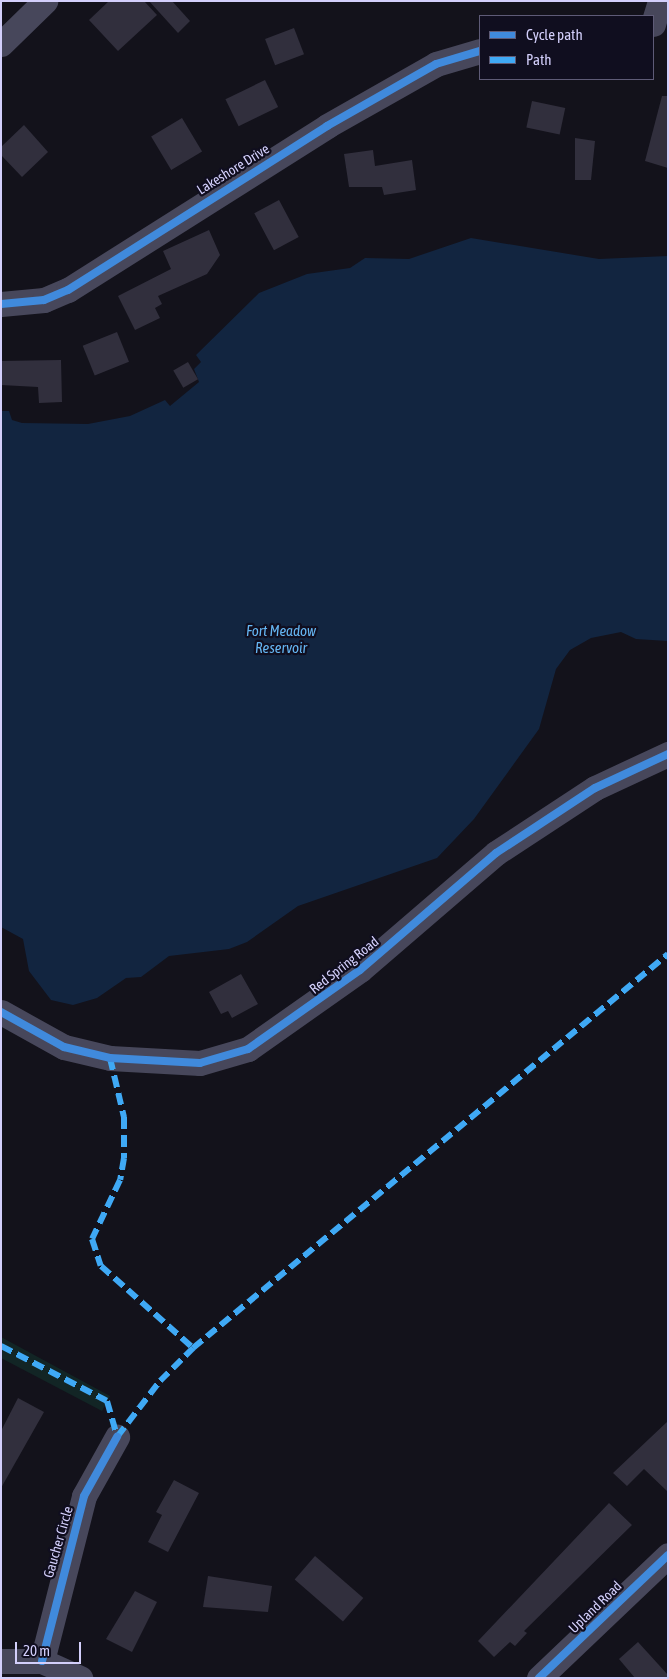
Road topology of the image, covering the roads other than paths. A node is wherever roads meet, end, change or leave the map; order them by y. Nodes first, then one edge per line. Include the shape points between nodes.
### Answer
1 (45, 1) edge
2 (660, 1) edge
3 (654, 21) edge
4 (1, 44) edge
5 (479, 51) edge
6 (1, 304) edge
7 (668, 754) edge
8 (1, 1012) edge
9 (117, 1437) dead end
10 (668, 1555) edge
11 (1, 1661) edge
12 (42, 1661) junction
13 (80, 1678) edge
14 (539, 1678) edge

1 - 4 street
2 - 3 street
5 - 6 street, Lakeshore Drive via 436,64 328,126 68,290 44,300
7 - 8 street, Red Spring Road via 595,788 496,853 360,970 248,1049 200,1064 110,1058 64,1047
9 - 12 street, Gaucher Circle via 84,1496
10 - 14 street, Upland Road
11 - 12 street
12 - 13 street

